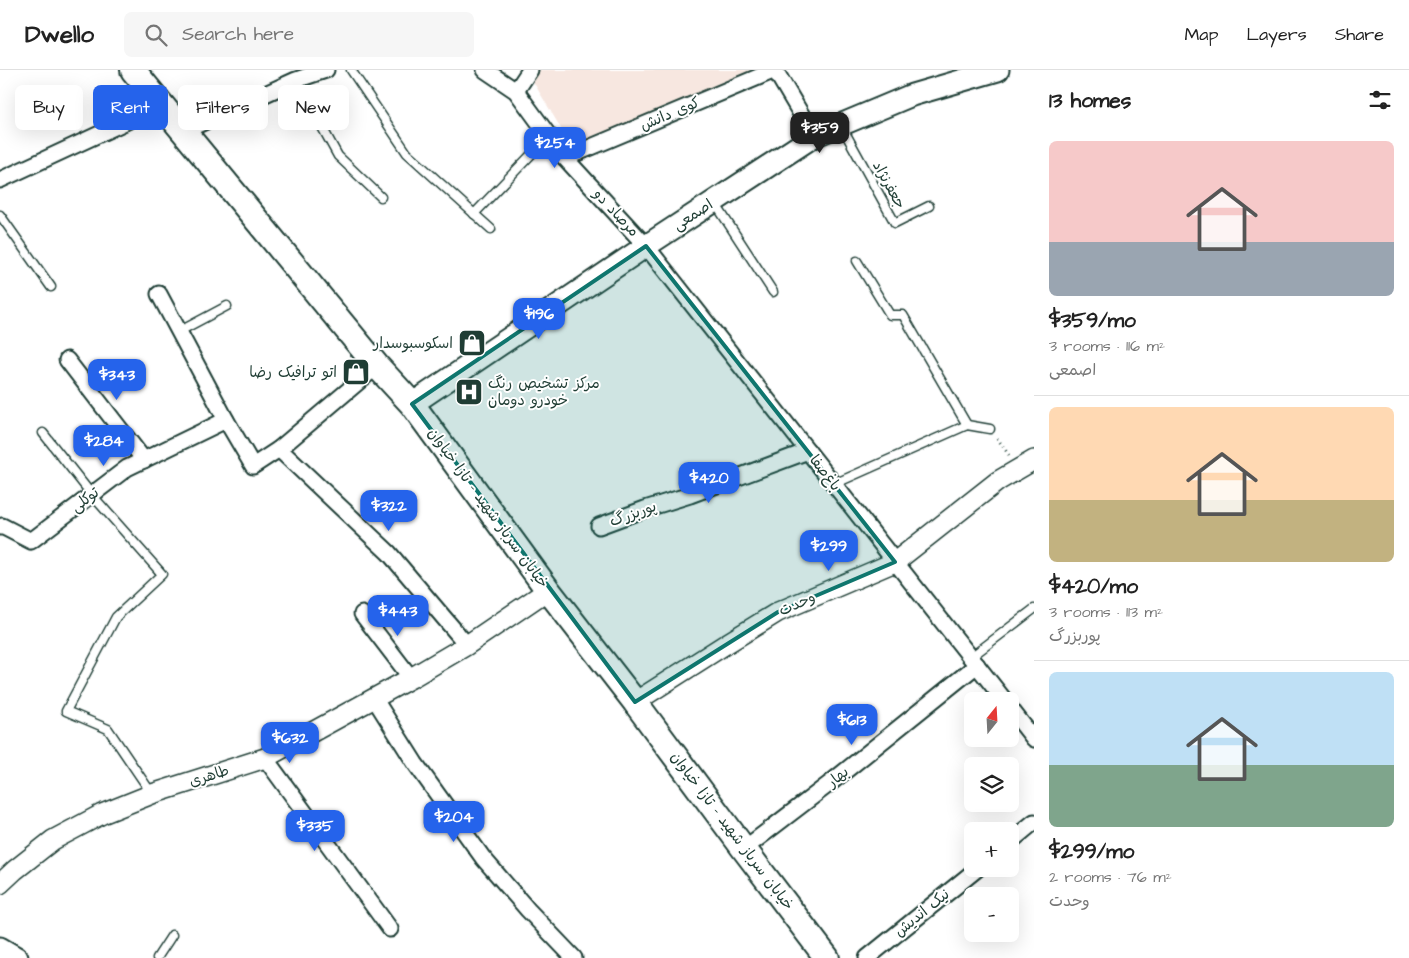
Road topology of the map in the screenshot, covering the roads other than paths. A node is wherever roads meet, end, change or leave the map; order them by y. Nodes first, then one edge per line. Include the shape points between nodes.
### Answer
1 (133, 70) edge
2 (326, 70) edge
3 (350, 70) edge
4 (485, 70) edge
5 (530, 70) edge
6 (775, 70) edge
7 (998, 70) edge
8 (296, 80) junction
9 (145, 85) edge
10 (516, 91) junction
11 (168, 112) edge
12 (840, 125) junction
13 (108, 130) edge
14 (184, 131) junction
15 (549, 136) junction
16 (814, 136) junction
17 (565, 158) junction
18 (0, 180) edge
19 (382, 197) dead end
20 (713, 202) junction
21 (930, 206) dead end
22 (474, 214) junction
23 (0, 215) edge
24 (491, 229) dead end
25 (646, 246) junction
26 (857, 261) dead end
27 (51, 287) dead end
28 (773, 292) dead end
29 (159, 294) dead end
30 (227, 306) dead end
31 (180, 331) junction
32 (67, 360) dead end
33 (377, 366) junction
34 (412, 404) junction
35 (226, 420) junction
36 (967, 425) junction
37 (990, 429) road end
38 (43, 433) dead end
39 (279, 449) junction
40 (808, 451) junction
41 (144, 460) junction
42 (1026, 464) edge
43 (834, 484) junction
44 (92, 495) junction
45 (599, 526) dead end
46 (0, 527) edge
47 (895, 562) junction
48 (548, 590) junction
49 (1034, 609) edge
50 (362, 614) dead end
51 (467, 645) junction
52 (974, 661) junction
53 (411, 678) junction
54 (998, 692) edge
55 (374, 698) junction
56 (635, 702) junction
57 (1019, 720) edge
58 (1034, 739) edge
59 (265, 758) junction
60 (152, 794) junction
61 (1034, 822) edge
62 (1019, 834) edge
63 (744, 849) junction
64 (967, 877) edge
65 (0, 884) edge
66 (390, 929) dead end
67 (172, 935) dead end
68 (0, 948) edge
69 (17, 958) edge
70 (157, 958) edge
71 (574, 958) edge
72 (827, 958) edge
73 (867, 958) edge

1 - 9 main road, خیابان سرباز شهید - تازا خیاوان
2 - 8 street
3 - 22 lane via 407,153
4 - 10 street, مرصاد دو
5 - 10 street
6 - 16 street
6 - 17 street, کوی دانش
7 - 12 main road, اصمعی via 912,95
8 - 14 street
8 - 19 lane via 338,156
10 - 15 street, مرصاد دو
11 - 14 main road, خیابان سرباز شهید - تازا خیاوان
12 - 16 main road, اصمعی
12 - 21 lane, جعفرنژاد via 894,223
13 - 18 street
14 - 33 main road, خیابان سرباز شهید - تازا خیاوان
15 - 17 street, مرصاد دو
15 - 22 lane
16 - 20 main road, اصمعی
17 - 25 street, مرصاد دو
20 - 25 main road, اصمعی
20 - 28 lane
22 - 24 lane
23 - 27 lane
25 - 34 main road, اصمعی
25 - 40 street, باغ‌صفا
26 - 36 lane via 890,315 903,315
29 - 31 street
30 - 31 lane
31 - 35 street
32 - 41 street
33 - 34 main road, خیابان سرباز شهید - تازا خیاوان
33 - 39 street
34 - 48 main road, خیابان سرباز شهید - تازا خیاوان
35 - 39 street via 253,466
35 - 41 street, توکلی
36 - 37 lane
36 - 43 lane
38 - 44 lane
39 - 51 street via 389,552
40 - 43 street, باغ‌صفا
40 - 45 street, پوربزرگ
41 - 44 street, توکلی via 127,468
42 - 47 street, وحدت via 998,481
43 - 47 street, باغ‌صفا
44 - 46 street, توکلی via 31,541
44 - 60 lane via 162,574 116,618 66,711 108,729
47 - 52 street, باغ‌صفا
47 - 56 street, وحدت via 778,612
48 - 51 street, طاهری
48 - 56 main road, خیابان سرباز شهید - تازا خیاوان
49 - 52 lane
50 - 53 street
51 - 53 street, طاهری
52 - 54 street, باغ‌صفا
52 - 63 street, بهار via 829,784
53 - 55 street, طاهری
55 - 59 street, طاهری
55 - 71 street via 415,763 483,858
56 - 63 main road, خیابان سرباز شهید - تازا خیاوان
57 - 58 street
59 - 60 street, طاهری
59 - 66 street
60 - 65 street, طاهری via 102,814 53,840
61 - 62 street
63 - 72 main road, خیابان سرباز شهید - تازا خیاوان
64 - 73 street, نیک اندیش
67 - 70 lane
68 - 69 main road

